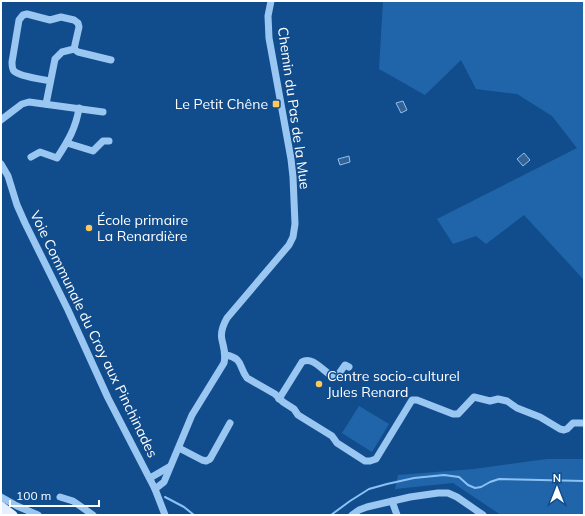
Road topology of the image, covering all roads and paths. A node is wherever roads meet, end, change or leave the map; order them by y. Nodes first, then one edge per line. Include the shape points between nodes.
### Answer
1 (272, 1) edge
2 (74, 49) junction
3 (111, 60) dead end
4 (50, 81) junction
5 (46, 104) junction
6 (79, 108) junction
7 (103, 112) dead end
8 (1, 120) edge
9 (109, 141) dead end
10 (67, 143) junction
11 (31, 157) dead end
12 (1, 164) edge
13 (226, 355) junction
14 (349, 366) dead end
15 (280, 399) junction
16 (230, 423) dead end
17 (584, 423) edge
18 (179, 448) junction
19 (169, 467) junction
20 (150, 478) junction
21 (155, 489) junction
22 (1, 497) edge
23 (60, 497) dead end
24 (392, 501) junction
25 (1, 506) edge
26 (13, 515) edge
27 (38, 515) edge
28 (93, 515) edge
29 (165, 515) edge
30 (352, 515) edge
31 (396, 515) edge
32 (484, 515) edge

1 - 13 street, Chemin du Pas de la Mue via 268,16 269,38 291,159 295,224 293,237 288,245 222,327 221,339
2 - 3 street
2 - 4 street via 62,52 55,59
2 - 4 street via 79,27 74,20 61,17 50,20 23,15 12,68 22,75
4 - 5 street
5 - 6 street
5 - 8 street via 22,104
6 - 7 street
6 - 10 street via 77,122
9 - 10 street via 103,141 93,151
10 - 11 street via 58,158 40,152
12 - 20 street, Voie Communale du Croy aux Pinchinades via 25,223 108,398
13 - 15 street via 239,360 247,378
13 - 18 street via 224,363 192,415
14 - 15 street via 345,364 334,377 306,359
15 - 17 street via 298,415 365,461 376,458 412,400 458,414 474,397 498,399 507,401 560,429 567,429 573,423
16 - 18 street via 210,459 206,461
18 - 19 street
19 - 20 street
19 - 21 street via 164,482
20 - 21 street, Voie Communale du Croy aux Pinchinades
21 - 29 street, Voie Communale du Croy aux Pinchinades
22 - 27 street
23 - 28 street via 73,501
24 - 30 street via 367,507
24 - 31 street
24 - 32 street via 448,493
25 - 26 main road

